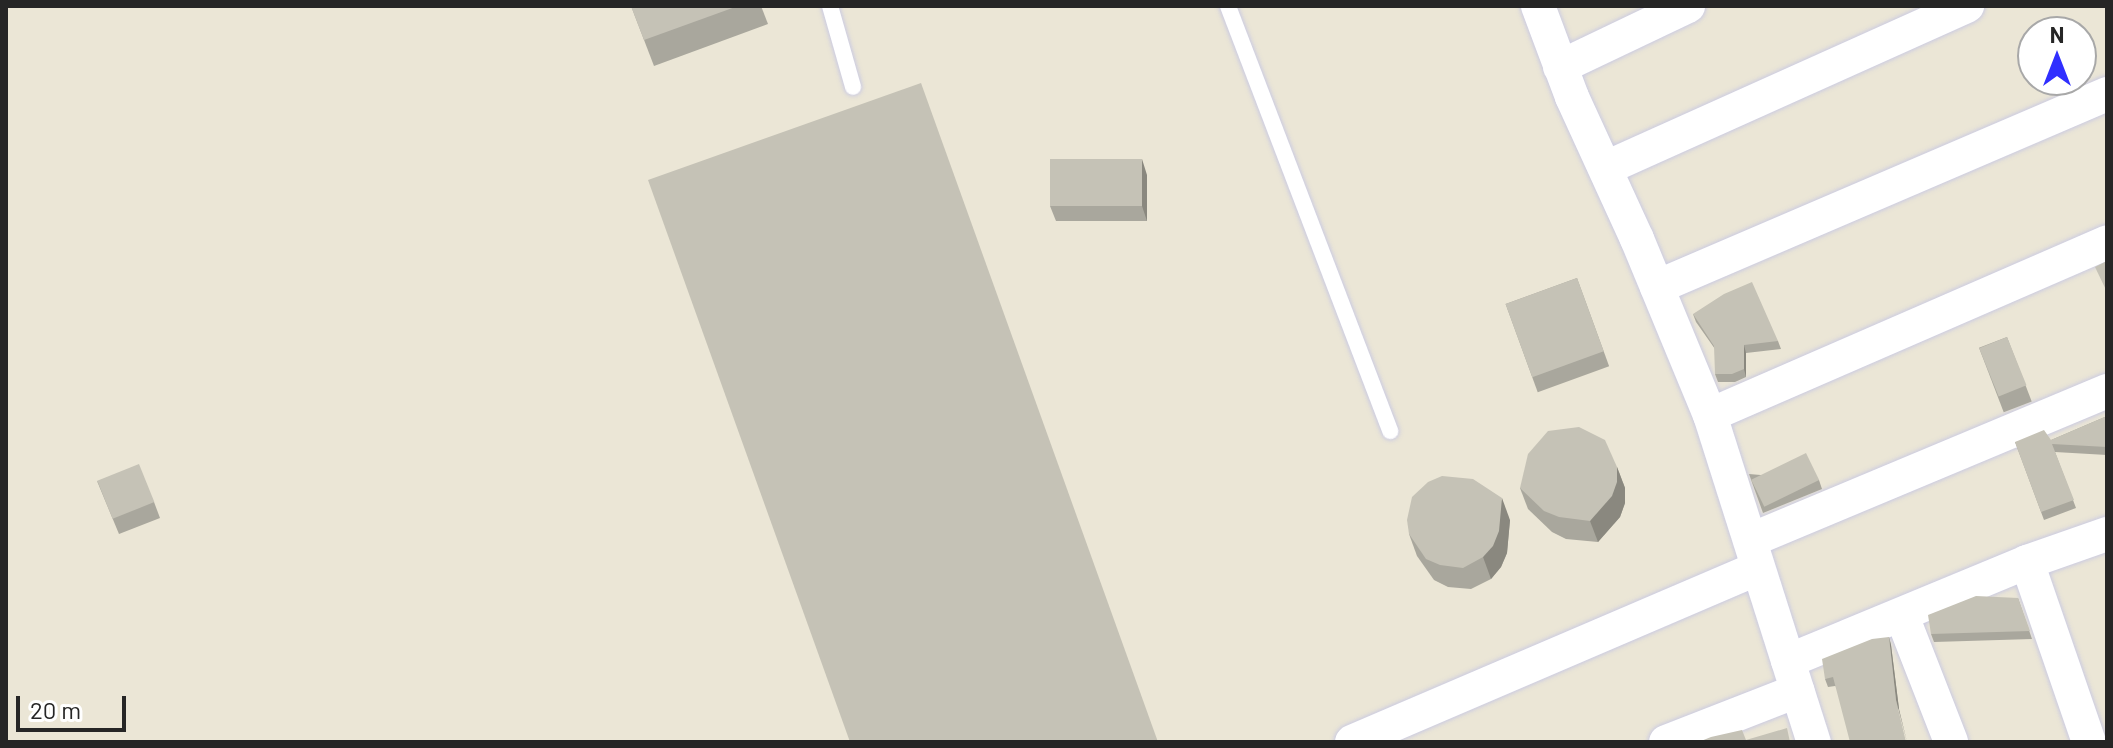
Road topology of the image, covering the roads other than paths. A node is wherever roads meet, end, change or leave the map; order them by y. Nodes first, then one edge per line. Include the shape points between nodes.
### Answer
1 (830, 6) edge
2 (1228, 6) edge
3 (1538, 6) edge
4 (1688, 6) edge
5 (1967, 6) edge
6 (1560, 67) junction
7 (853, 87) dead end
8 (2107, 94) edge
9 (1606, 168) junction
10 (2107, 242) edge
11 (1657, 287) junction
12 (2107, 391) edge
13 (1710, 415) junction
14 (1390, 431) dead end
15 (2107, 534) edge
16 (1754, 554) junction
17 (2027, 562) junction
18 (1902, 616) junction
19 (1793, 676) junction
20 (1352, 742) edge
21 (1666, 742) edge
22 (1814, 742) edge
23 (1951, 742) edge
24 (2089, 742) edge

1 - 7 lane
2 - 14 lane
3 - 6 street
4 - 6 street
5 - 9 street
6 - 9 street
8 - 11 street
9 - 11 street
10 - 13 street
11 - 13 street
12 - 16 street
13 - 16 street
15 - 17 street
16 - 19 street
16 - 20 street
17 - 18 street
17 - 24 street
18 - 19 street
18 - 23 street
19 - 21 street
19 - 22 street

